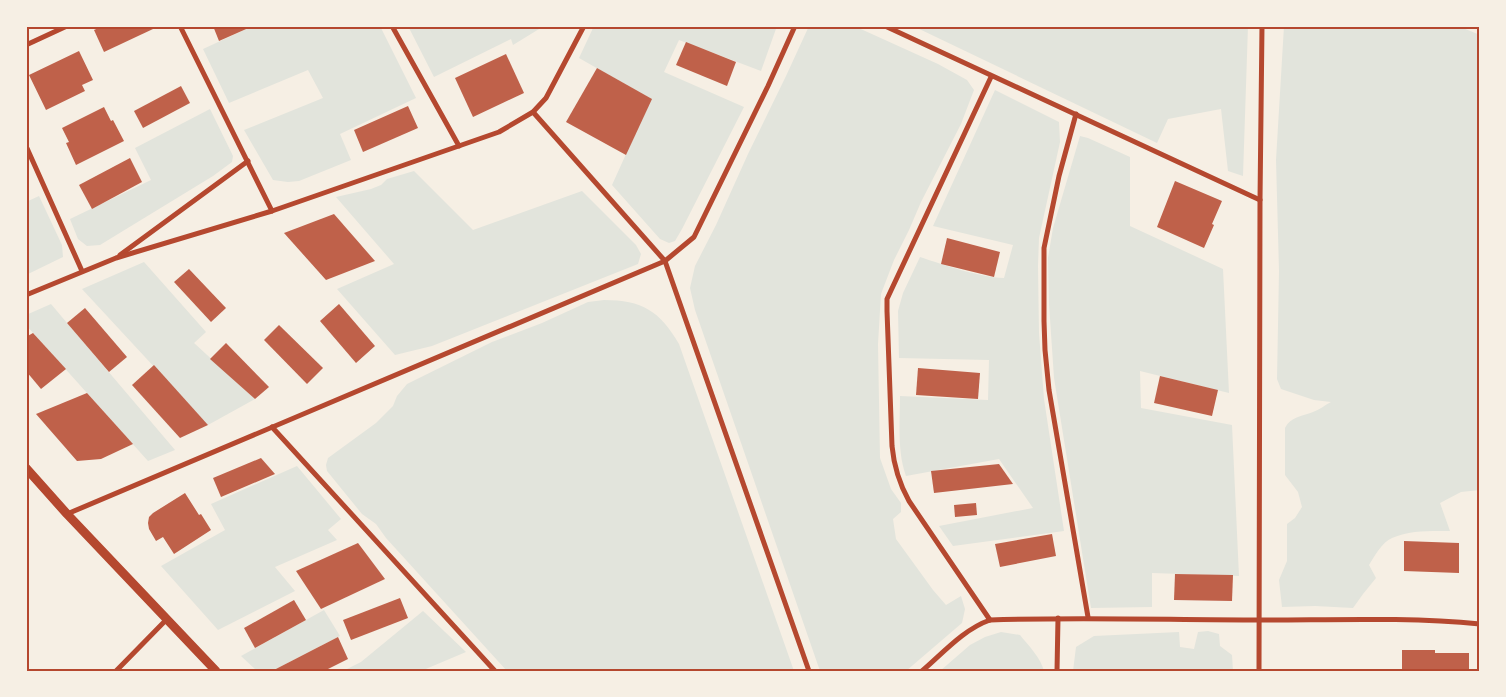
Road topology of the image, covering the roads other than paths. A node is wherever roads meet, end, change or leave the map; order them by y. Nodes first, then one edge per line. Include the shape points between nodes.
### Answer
1 (66, 26) edge
2 (180, 26) edge
3 (392, 26) edge
4 (584, 26) edge
5 (794, 26) edge
6 (886, 26) edge
7 (1262, 26) edge
8 (26, 45) edge
9 (991, 76) junction
10 (534, 112) junction
11 (1076, 114) junction
12 (26, 146) edge
13 (460, 146) junction
14 (248, 161) junction
15 (1260, 200) junction
16 (272, 211) junction
17 (116, 258) junction
18 (665, 261) junction
19 (82, 271) junction
20 (26, 295) edge
21 (272, 427) junction
22 (26, 468) edge
23 (67, 514) junction
24 (1088, 617) junction
25 (1058, 618) junction
26 (166, 620) junction
27 (990, 620) junction
28 (1260, 620) junction
29 (1480, 624) edge
30 (116, 671) edge
31 (216, 671) edge
32 (495, 671) edge
33 (809, 671) edge
34 (922, 671) edge
35 (1057, 671) edge
36 (1259, 671) edge

1 - 8 street
2 - 14 street
3 - 13 street
4 - 10 street via 556,81
5 - 18 street via 694,237
6 - 9 street
7 - 15 street
9 - 11 street
9 - 27 street via 887,299 892,446 899,483
10 - 13 street via 499,132
10 - 18 street
11 - 15 street
11 - 24 street via 1044,248 1044,321 1050,390
12 - 19 street
13 - 16 street
14 - 16 street
14 - 17 street
15 - 28 street
16 - 17 street
17 - 19 street
18 - 21 street
18 - 33 street
19 - 20 street
21 - 23 street
21 - 32 street
22 - 23 street
23 - 26 street
24 - 25 street
24 - 28 street
25 - 27 street
25 - 35 street
26 - 30 street
26 - 31 street
27 - 34 street via 970,630
28 - 29 street via 1424,619
28 - 36 street

